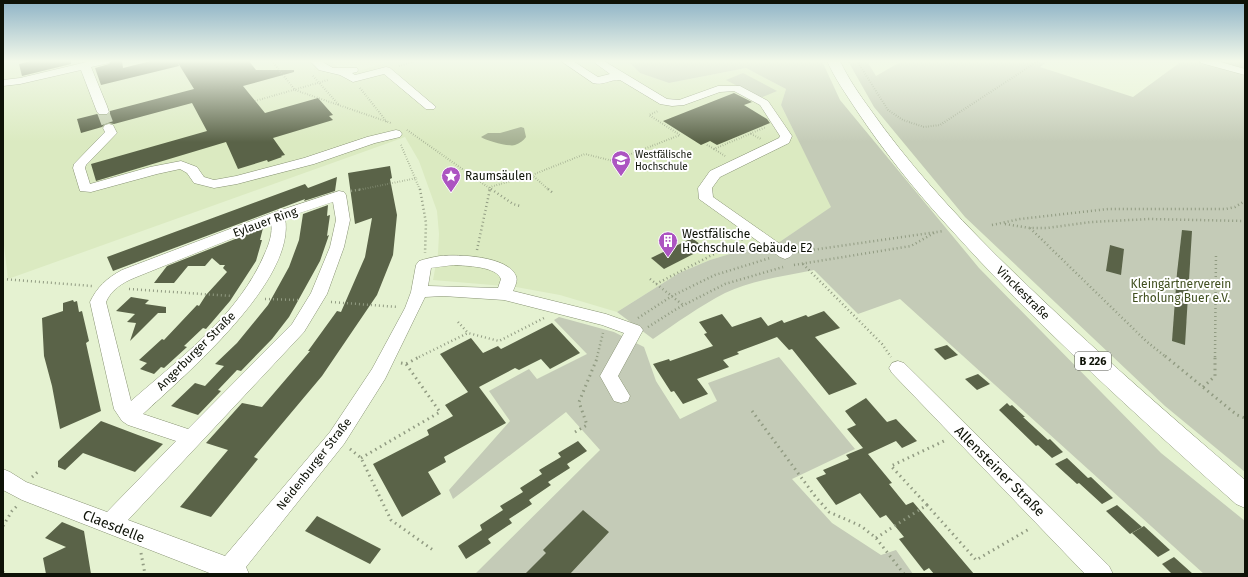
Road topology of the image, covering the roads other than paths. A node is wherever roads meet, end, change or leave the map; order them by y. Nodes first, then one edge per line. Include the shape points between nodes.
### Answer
1 (93, 88) edge
2 (407, 88) edge
3 (641, 88) edge
4 (850, 88) edge
5 (430, 107) dead end
6 (103, 112) tunnel mouth
7 (109, 128) dead end
8 (398, 129) road end
9 (277, 216) junction
10 (789, 253) road end
11 (504, 294) junction
12 (416, 300) junction
13 (898, 368) road end
14 (621, 396) dead end
15 (129, 414) junction
16 (193, 439) junction
17 (3, 478) edge
18 (1245, 496) edge
19 (110, 524) junction
20 (230, 572) edge
21 (1101, 574) edge

1 - 6 street
2 - 5 street
3 - 10 street via 669,103 727,88 742,91 764,103 786,136 785,140 715,174 705,188 705,194 706,199
4 - 18 main road, Vinckestraße / B 226 via 876,129 911,174 1010,281 1076,346
7 - 8 street via 111,133 80,164 85,188 181,165 192,170 199,180 214,184 237,180 309,161
9 - 15 street, Angerburger Straße via 280,227 276,244 268,264 248,297 215,336
9 - 15 street, Eylauer Ring via 123,276 101,294 98,302 124,409
9 - 16 street, Eylauer Ring via 339,195 342,220 337,248 319,294 298,328
11 - 12 street via 443,290
11 - 12 street, Neidenburger Straße via 509,278 507,272 496,266 474,262 440,261 424,265
11 - 14 street via 629,328 609,376
12 - 20 street, Neidenburger Straße via 379,374 337,438
13 - 21 street, Allensteiner Straße
15 - 16 street via 135,419
16 - 19 street
17 - 19 street, Claesdelle via 19,489
19 - 20 street, Claesdelle

